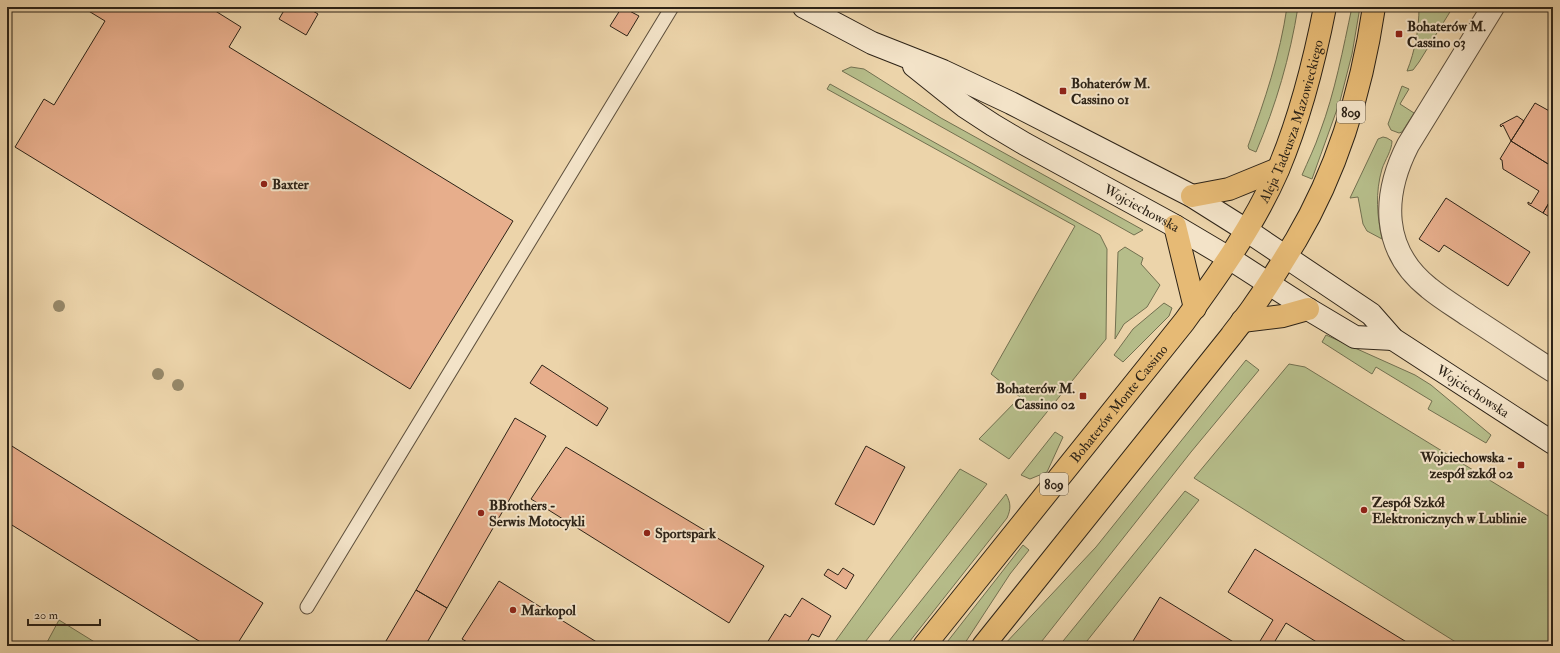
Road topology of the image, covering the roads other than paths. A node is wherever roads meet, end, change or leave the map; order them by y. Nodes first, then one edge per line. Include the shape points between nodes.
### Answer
1 (672, 7) edge
2 (804, 7) edge
3 (1325, 7) edge
4 (1374, 7) edge
5 (1493, 7) edge
6 (899, 54) junction
7 (1278, 170) junction
8 (1192, 196) junction
9 (1175, 226) junction
10 (1246, 230) junction
11 (1285, 257) junction
12 (1229, 258) junction
13 (1269, 283) junction
14 (1195, 308) junction
15 (1308, 309) junction
16 (1242, 320) junction
17 (1393, 339) junction
18 (1553, 371) edge
19 (1553, 443) edge
20 (307, 607) dead end
21 (924, 646) edge
22 (983, 646) edge

1 - 20 lane
2 - 6 street, Wojciechowska via 860,37
3 - 7 main road, Aleja Tadeusza Mazowieckiego / 809 via 1305,94
4 - 11 main road, 809 via 1361,76 1344,134 1321,193
5 - 18 street via 1408,145 1393,180 1390,219 1400,256 1429,288
6 - 8 street, Wojciechowska via 943,71 1004,100
6 - 9 street, Wojciechowska via 964,106 993,125
7 - 8 main road via 1229,189
7 - 10 main road, Aleja Tadeusza Mazowieckiego / 809
8 - 10 street, Wojciechowska
9 - 12 street, Wojciechowska
9 - 14 main road
10 - 11 street, Wojciechowska
10 - 12 main road, Bohaterów Monte Cassino / 809
11 - 13 main road, 809
11 - 17 street, Wojciechowska via 1371,314
12 - 13 street, Wojciechowska
12 - 14 main road, Bohaterów Monte Cassino / 809
13 - 15 street, Wojciechowska
13 - 16 main road, 809
14 - 21 main road, Bohaterów Monte Cassino / 809
15 - 16 main road via 1283,316
15 - 17 street, Wojciechowska via 1355,337
16 - 22 main road, 809
17 - 19 street, Wojciechowska

